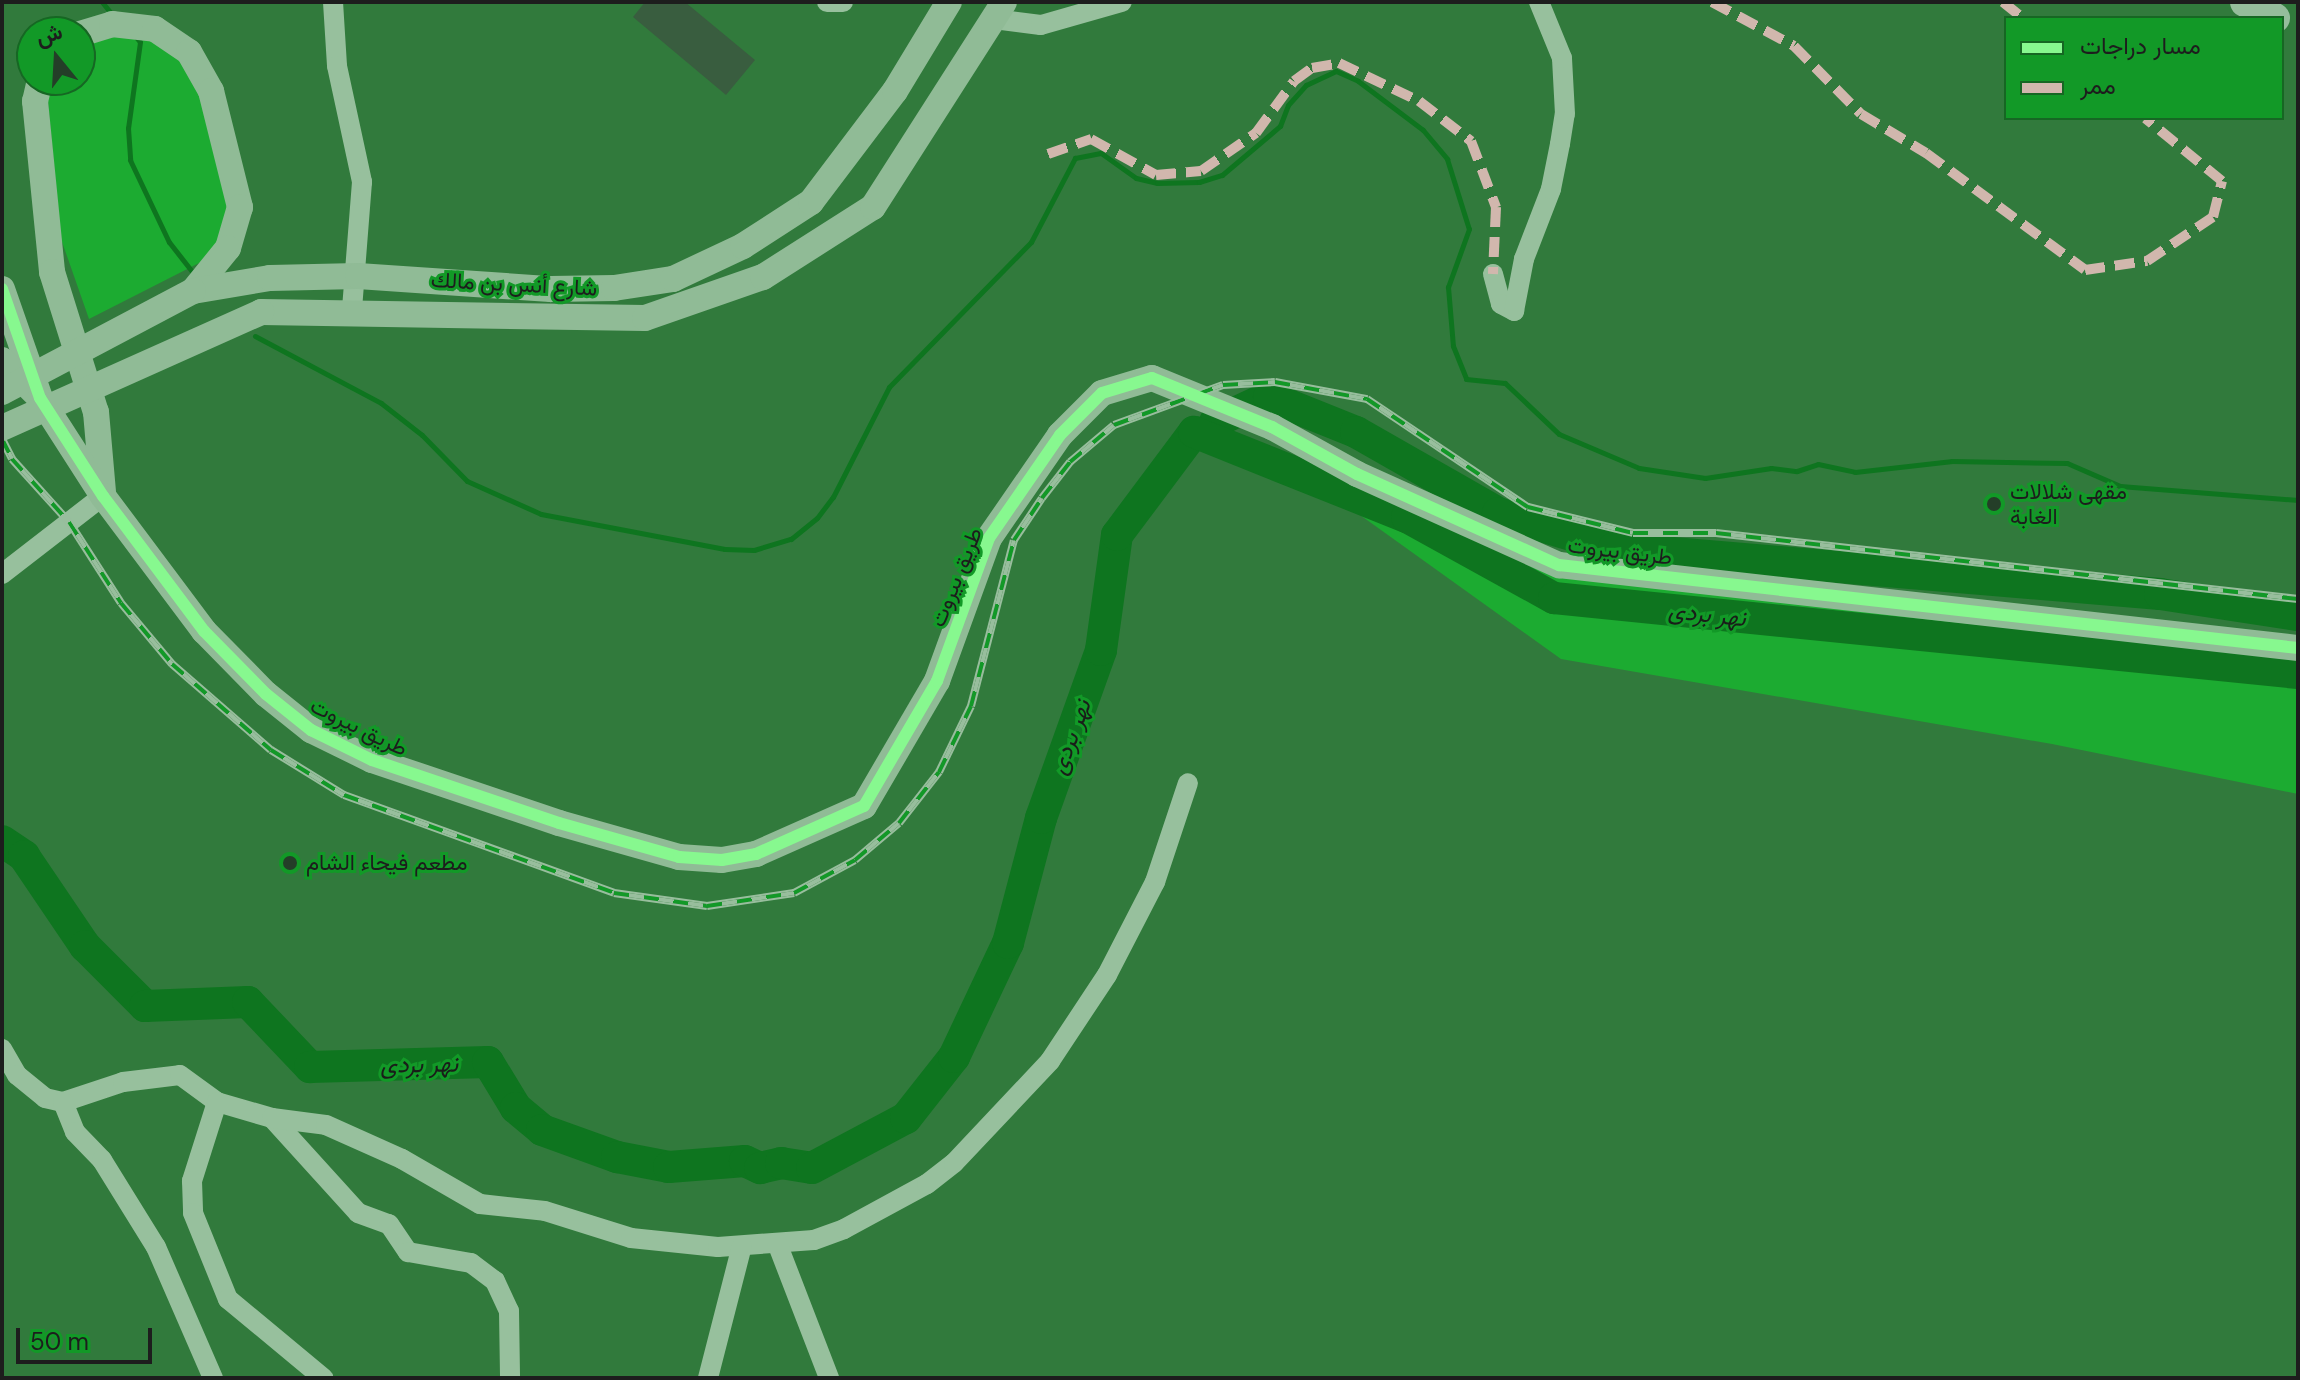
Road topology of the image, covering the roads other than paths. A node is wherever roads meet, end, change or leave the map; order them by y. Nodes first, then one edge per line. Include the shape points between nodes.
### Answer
1 (333, 2) edge
2 (827, 2) edge
3 (843, 2) edge
4 (949, 2) edge
5 (1122, 2) edge
6 (1539, 2) edge
7 (2245, 2) edge
8 (999, 10) edge
9 (2271, 16) edge
10 (96, 29) edge
11 (36, 96) edge
12 (1493, 274) dead end
13 (358, 276) junction
14 (2, 289) edge
15 (193, 291) junction
16 (352, 310) junction
17 (2, 360) edge
18 (2, 392) edge
19 (40, 398) junction
20 (2, 428) edge
21 (103, 496) junction
22 (2, 574) edge
23 (2298, 648) edge
24 (1188, 783) dead end
25 (2, 1049) edge
26 (63, 1102) junction
27 (217, 1102) junction
28 (272, 1118) junction
29 (777, 1243) junction
30 (742, 1246) junction
31 (213, 1378) edge
32 (323, 1378) edge
33 (510, 1378) edge
34 (708, 1378) edge
35 (829, 1378) edge

1 - 13 street via 337,66 362,182
2 - 3 street
4 - 13 main road, شارع أنس بن مالك via 895,91 811,202 743,246 673,279 614,288 551,289
5 - 8 street via 1041,25
6 - 12 street via 1562,58 1565,114 1560,144 1551,189 1524,259 1514,311 1501,304
7 - 9 main road
8 - 16 main road, شارع أنس بن مالك via 873,207 763,277 645,318
10 - 15 main road via 112,24 155,29 189,52 199,67 237,185 237,230
11 - 21 main road via 52,272 96,412
13 - 15 main road, شارع أنس بن مالك via 270,278
13 - 16 street
14 - 19 main road, طريق بيروت
15 - 18 main road, bridge
16 - 20 main road, شارع أنس بن مالك, bridge via 261,312
17 - 19 main road
19 - 21 main road, طريق بيروت
21 - 22 street
21 - 23 main road, طريق بيروت via 231,662 311,730 372,760 559,823 679,857 722,860 756,854 864,806 937,681 989,538 1060,435 1102,393 1152,378 1272,427 1357,474 1559,565
24 - 29 street via 1155,882 1107,975 1050,1061 977,1142 927,1184 844,1229 814,1240
25 - 26 street via 31,1089
26 - 27 street via 123,1082 180,1075
26 - 31 street via 75,1132 102,1160 156,1247
27 - 28 street
27 - 32 street via 192,1181 193,1213 228,1299
28 - 30 street via 326,1125 402,1159 480,1204 545,1211 631,1238
28 - 33 street via 358,1213 389,1224 408,1252 471,1263 495,1281 509,1311
29 - 30 street
29 - 35 street
30 - 34 street

